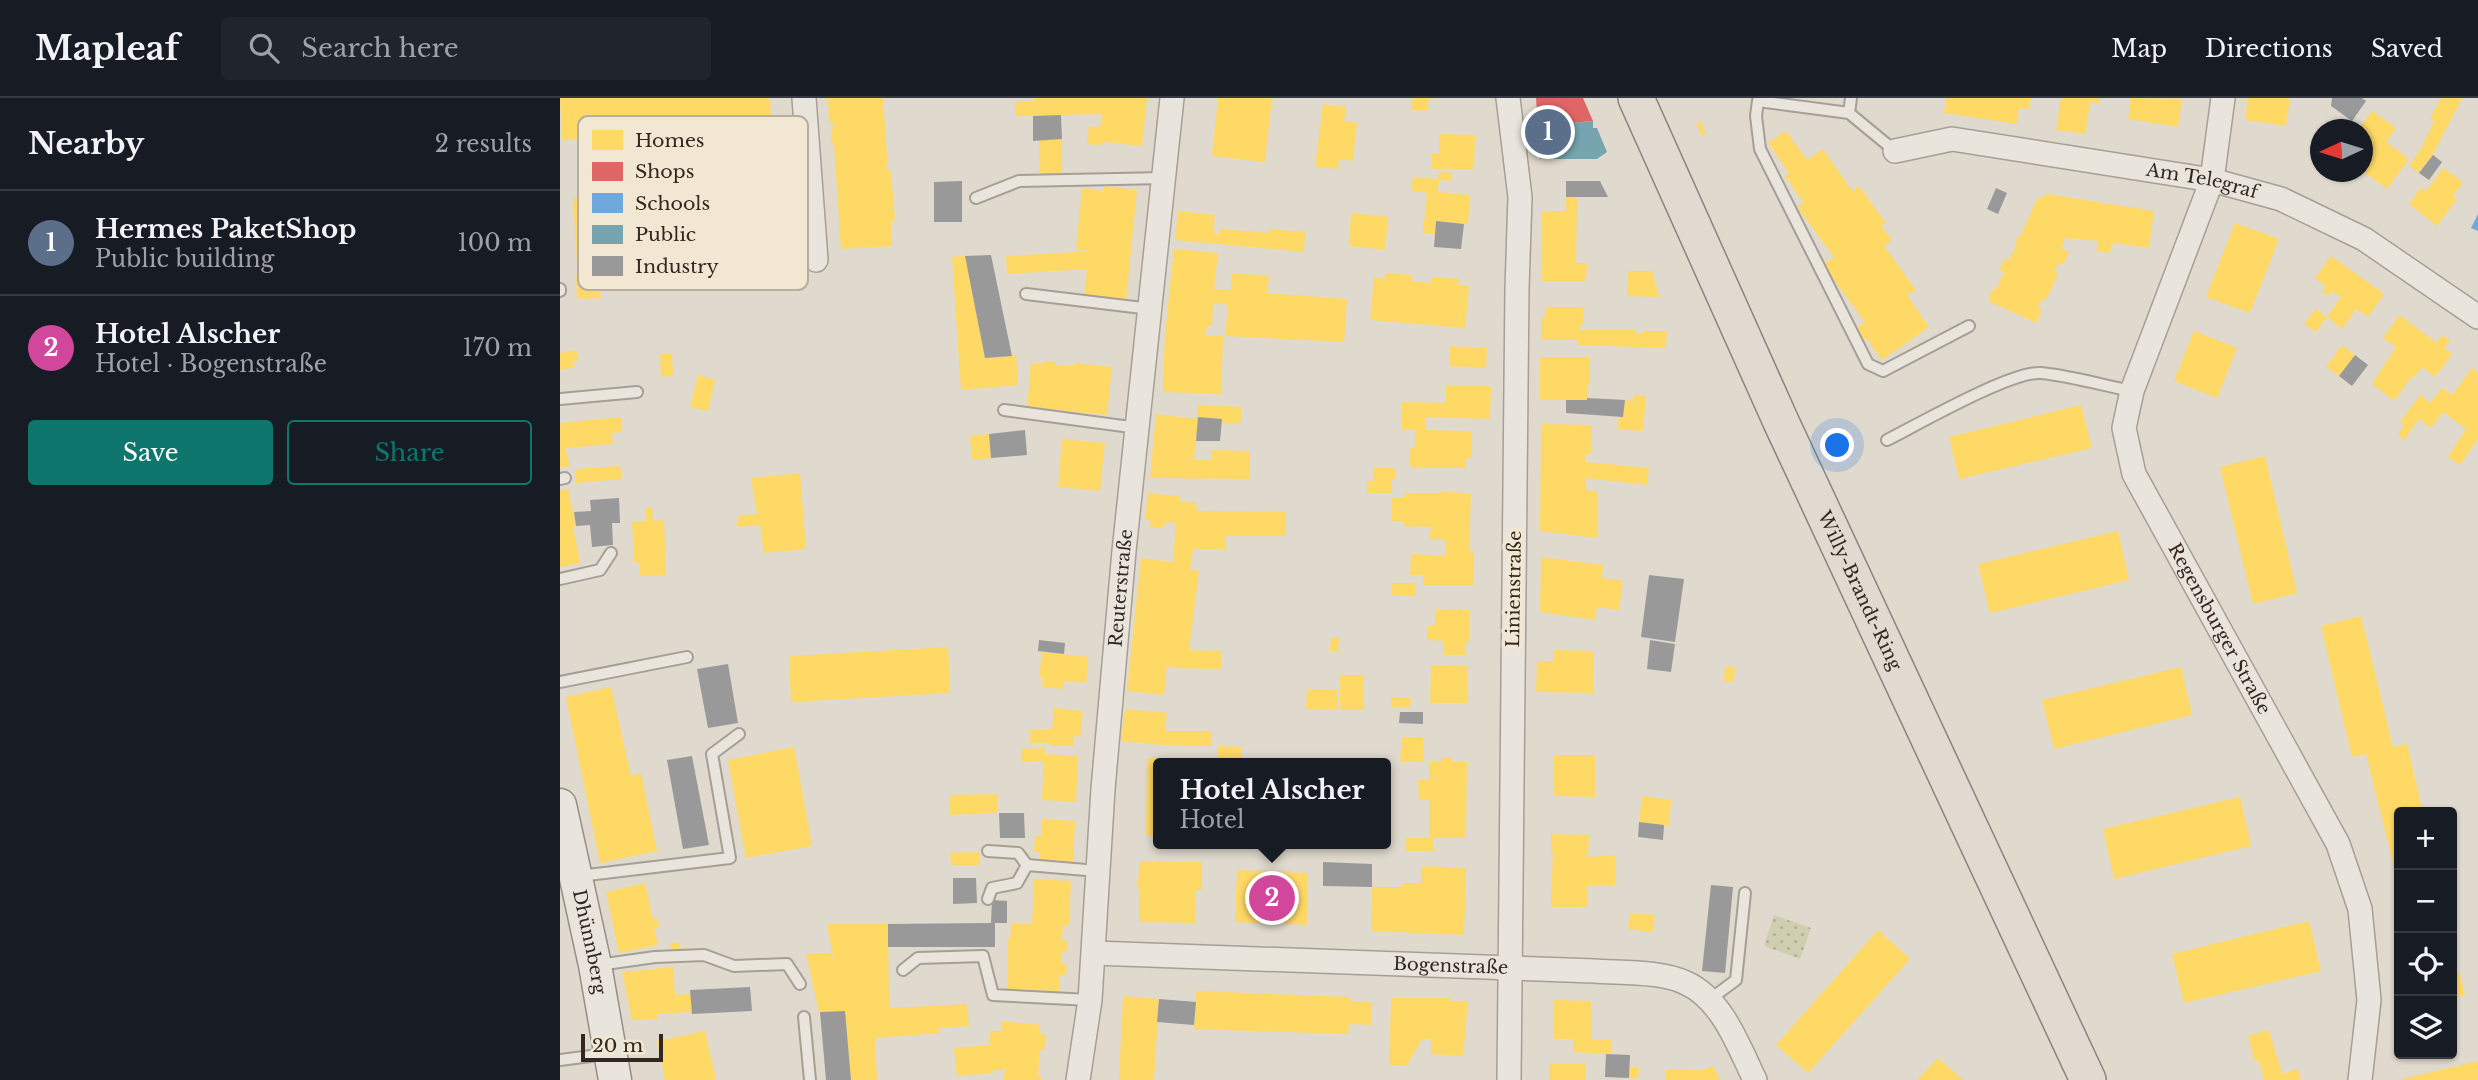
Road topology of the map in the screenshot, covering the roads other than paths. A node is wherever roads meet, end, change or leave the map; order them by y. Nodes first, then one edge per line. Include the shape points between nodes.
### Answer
1 (804, 98) edge
2 (1172, 98) edge
3 (1508, 98) edge
4 (1636, 98) edge
5 (1850, 98) edge
6 (2223, 98) edge
7 (1849, 113) junction
8 (805, 116) edge
9 (808, 152) edge
10 (1895, 152) joint
11 (1165, 178) junction
12 (2212, 180) junction
13 (976, 198) dead end
14 (816, 260) dead end
15 (1026, 294) dead end
16 (1151, 309) junction
17 (2478, 317) edge
18 (1969, 326) dead end
19 (2132, 391) junction
20 (637, 392) dead end
21 (560, 399) edge
22 (1004, 410) dead end
23 (1138, 428) junction
24 (1887, 440) dead end
25 (611, 553) dead end
26 (560, 579) edge
27 (687, 657) dead end
28 (560, 682) edge
29 (739, 734) dead end
30 (562, 821) edge
31 (988, 851) dead end
32 (1027, 865) junction
33 (1098, 871) junction
34 (576, 877) junction
35 (1745, 893) dead end
36 (988, 899) dead end
37 (1094, 953) junction
38 (595, 965) junction
39 (1510, 967) junction
40 (903, 970) dead end
41 (800, 984) dead end
42 (1090, 1000) junction
43 (1709, 1000) junction
44 (804, 1017) dead end
45 (560, 1059) edge
46 (613, 1067) edge
47 (810, 1080) edge
48 (1079, 1080) edge
49 (1509, 1080) edge
50 (1755, 1080) edge
51 (2088, 1080) edge
52 (2360, 1080) edge

1 - 8 street
2 - 11 street, Reuterstraße
3 - 39 street, Linienstraße via 1520,197
4 - 51 main road, Willy-Brandt-Ring via 1787,436
5 - 7 lane
6 - 12 street, Regensburger Straße
7 - 10 lane
7 - 18 lane via 1758,101 1756,116 1760,149 1868,364 1883,371
9 - 14 street
10 - 12 street, Am Telegraf via 1952,139
11 - 13 lane via 1019,181
11 - 16 street, Reuterstraße
12 - 17 street, Am Telegraf via 2281,199 2364,239
12 - 19 street, Regensburger Straße
15 - 16 lane
16 - 23 street, Reuterstraße
19 - 24 lane via 2039,373 2022,375
19 - 52 street, Regensburger Straße via 2124,428 2134,474 2338,844 2360,909 2369,1000
20 - 21 lane
22 - 23 lane
23 - 33 street, Reuterstraße
25 - 26 lane via 600,570
27 - 28 lane
29 - 34 lane via 712,754 730,858
30 - 34 street, Dhünnberg
31 - 32 lane via 1018,853
32 - 33 lane
32 - 36 lane via 1017,883 992,888
33 - 37 street, Reuterstraße
34 - 38 street, Dhünnberg
35 - 43 lane via 1736,980
37 - 39 street, Bogenstraße
37 - 42 street, Reuterstraße
38 - 41 lane via 704,955 734,966 788,964
38 - 46 street, Dhünnberg
39 - 43 street, Bogenstraße via 1670,977 1688,983
39 - 49 street, Linienstraße
40 - 42 lane via 918,958 982,956 993,995
42 - 48 street, Reuterstraße
43 - 50 street, Bogenstraße via 1731,1030
44 - 47 lane
45 - 46 lane

